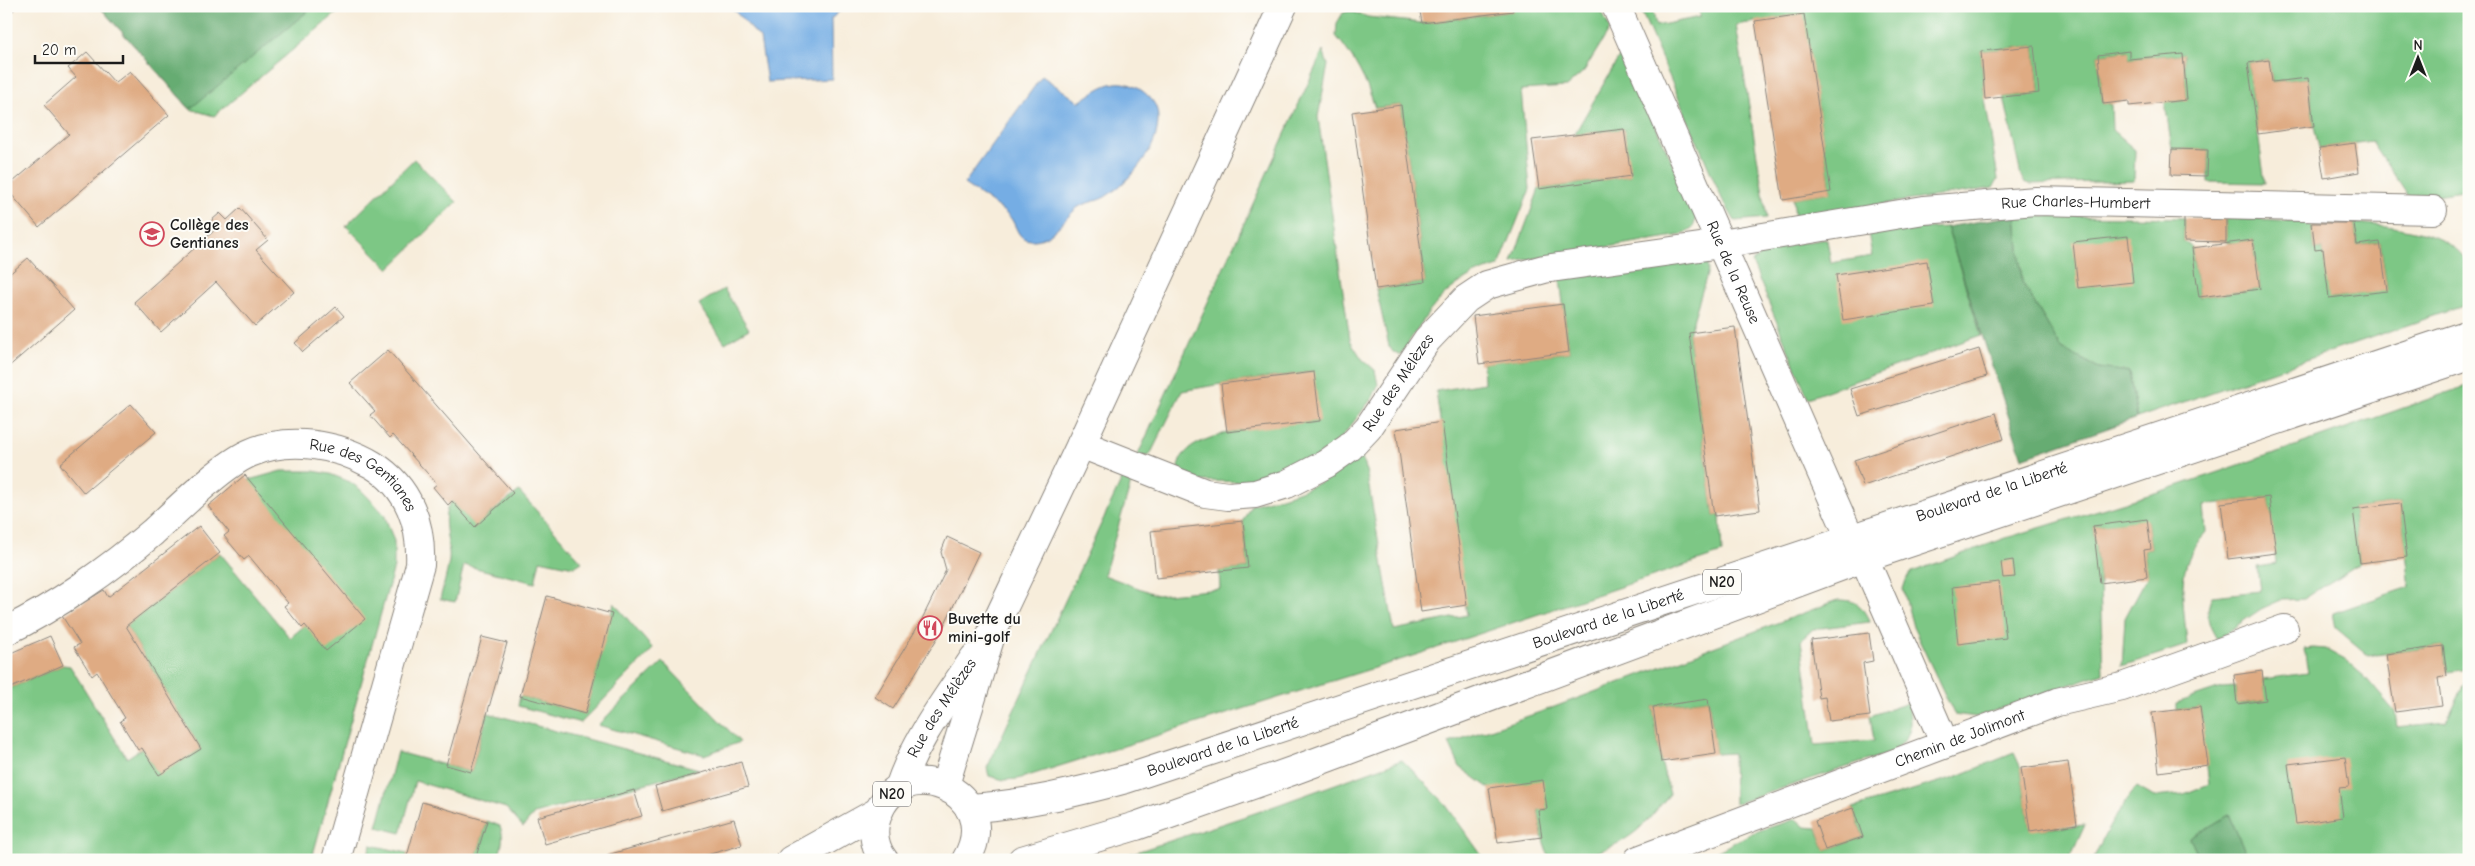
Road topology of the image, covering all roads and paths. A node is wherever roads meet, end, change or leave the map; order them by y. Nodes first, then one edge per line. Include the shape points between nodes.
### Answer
1 (1284, 6) edge
2 (1616, 6) edge
3 (2433, 210) dead end
4 (1721, 244) junction
5 (2469, 334) edge
6 (2469, 356) edge
7 (1082, 444) junction
8 (1857, 549) junction
9 (2284, 629) dead end
10 (8, 630) edge
11 (992, 632) junction
12 (1945, 744) junction
13 (945, 785) junction
14 (900, 788) junction
15 (969, 808) junction
16 (878, 811) junction
17 (336, 860) edge
18 (791, 860) edge
19 (884, 860) edge
20 (966, 860) edge
21 (1022, 860) edge
22 (1638, 860) edge

1 - 7 street, Rue des Mélèzes
2 - 4 street, Rue de la Reuse
3 - 4 street, Rue Charles-Humbert via 2036,201 1924,210
4 - 7 street, Rue des Mélèzes via 1544,269 1487,285 1443,321 1368,428 1350,447 1326,464 1287,484 1254,494 1228,496 1205,493
4 - 8 street, Rue de la Reuse
5 - 8 street, Boulevard de la Liberté / N20
6 - 8 street, Boulevard de la Liberté / N20
7 - 11 street, Rue des Mélèzes
8 - 12 street, Rue de la Reuse
8 - 15 street, Boulevard de la Liberté / N20 via 1126,778 1067,795
8 - 21 street, Boulevard de la Liberté / N20 via 1292,771 1136,826
9 - 12 street, Chemin de Jolimont via 2122,687 2057,702
10 - 17 street, Rue des Gentianes via 45,612 138,544 248,453 272,446 322,445 341,449 380,470 408,500 421,543 420,566
11 - 13 street, Rue des Mélèzes
11 - 14 street, Rue des Mélèzes via 930,724 908,762
12 - 22 street, Chemin de Jolimont
13 - 14 street, N20 via 922,782
13 - 15 street
14 - 16 street, N20
15 - 20 street via 975,836
16 - 18 street, N20
16 - 19 street, N20 via 874,825 875,841

